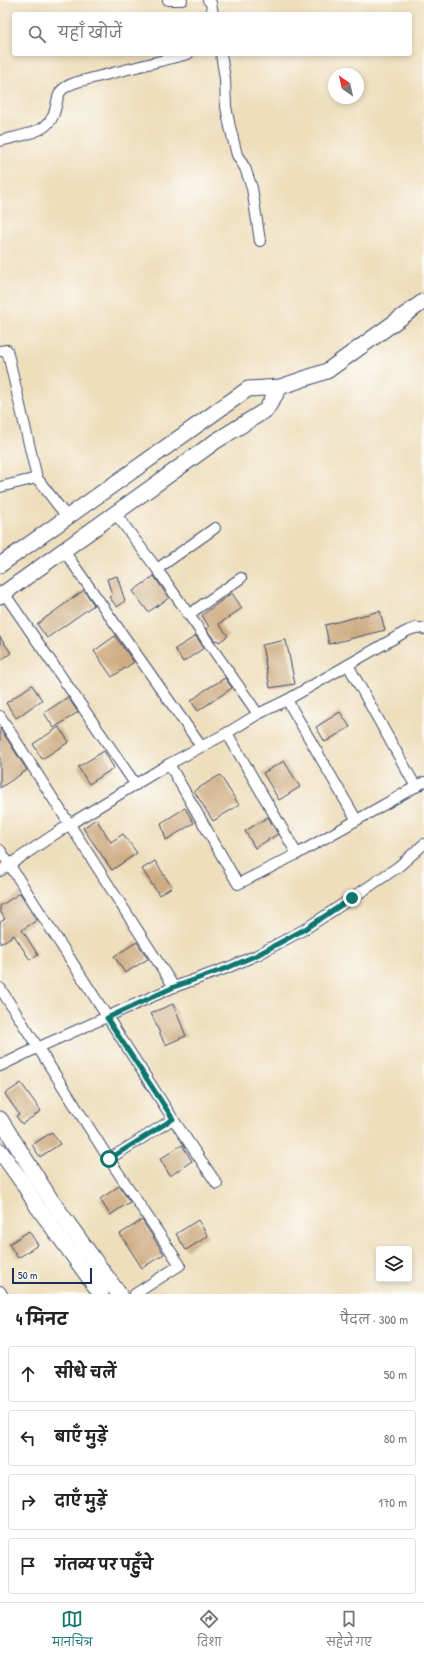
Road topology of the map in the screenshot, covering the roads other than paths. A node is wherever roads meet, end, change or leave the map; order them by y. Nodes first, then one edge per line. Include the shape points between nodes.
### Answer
1 (168, 0) edge
2 (182, 0) edge
3 (208, 0) edge
4 (213, 12) edge
5 (180, 56) edge
6 (221, 56) edge
7 (0, 141) edge
8 (260, 241) dead end
9 (424, 301) edge
10 (0, 351) edge
11 (280, 387) junction
12 (37, 478) junction
13 (0, 487) edge
14 (115, 513) junction
15 (67, 517) junction
16 (215, 528) dead end
17 (64, 551) junction
18 (0, 565) edge
19 (157, 569) junction
20 (241, 578) dead end
21 (2, 595) edge
22 (188, 615) junction
23 (424, 629) edge
24 (348, 665) junction
25 (288, 700) junction
26 (258, 714) junction
27 (0, 716) edge
28 (227, 733) junction
29 (201, 746) junction
30 (169, 764) junction
31 (420, 784) edge
32 (136, 785) junction
33 (356, 819) junction
34 (70, 824) junction
35 (424, 844) edge
36 (0, 850) edge
37 (297, 854) junction
38 (9, 864) junction
39 (0, 870) edge
40 (174, 987) junction
41 (0, 988) edge
42 (107, 1018) junction
43 (37, 1048) junction
44 (0, 1066) edge
45 (0, 1119) edge
46 (173, 1119) junction
47 (0, 1151) edge
48 (109, 1159) junction
49 (217, 1184) dead end
50 (0, 1291) edge
51 (2, 1294) edge
52 (101, 1294) edge
53 (119, 1294) edge
54 (135, 1294) edge

1 - 2 street
3 - 4 street
5 - 7 street via 77,82 60,92 56,109 45,126 36,132
6 - 8 street via 230,127 237,155 252,188
9 - 11 street via 327,372
10 - 12 street via 7,350
11 - 14 street via 266,410 216,441
11 - 15 street via 248,389
12 - 13 street
12 - 15 street
14 - 17 street
14 - 19 street
15 - 18 street
16 - 19 street
17 - 21 street
17 - 29 street
19 - 22 street
20 - 22 street
21 - 32 street
22 - 26 street
23 - 24 street via 414,628
24 - 25 street
24 - 31 street
25 - 26 street
25 - 33 street
26 - 28 street
27 - 34 street
28 - 29 street
28 - 37 street
29 - 30 street
30 - 32 street
30 - 37 street via 238,884
31 - 33 street
32 - 34 street
33 - 37 street
34 - 38 street
34 - 40 street
35 - 40 street via 398,867 305,929 257,955
36 - 38 street
38 - 39 street
38 - 42 street
40 - 42 street
41 - 43 street
42 - 43 street
42 - 46 street
43 - 44 street
43 - 48 street
45 - 53 street via 51,1200
46 - 48 street
46 - 49 street
47 - 52 street
48 - 54 street via 180,1265
50 - 51 street

